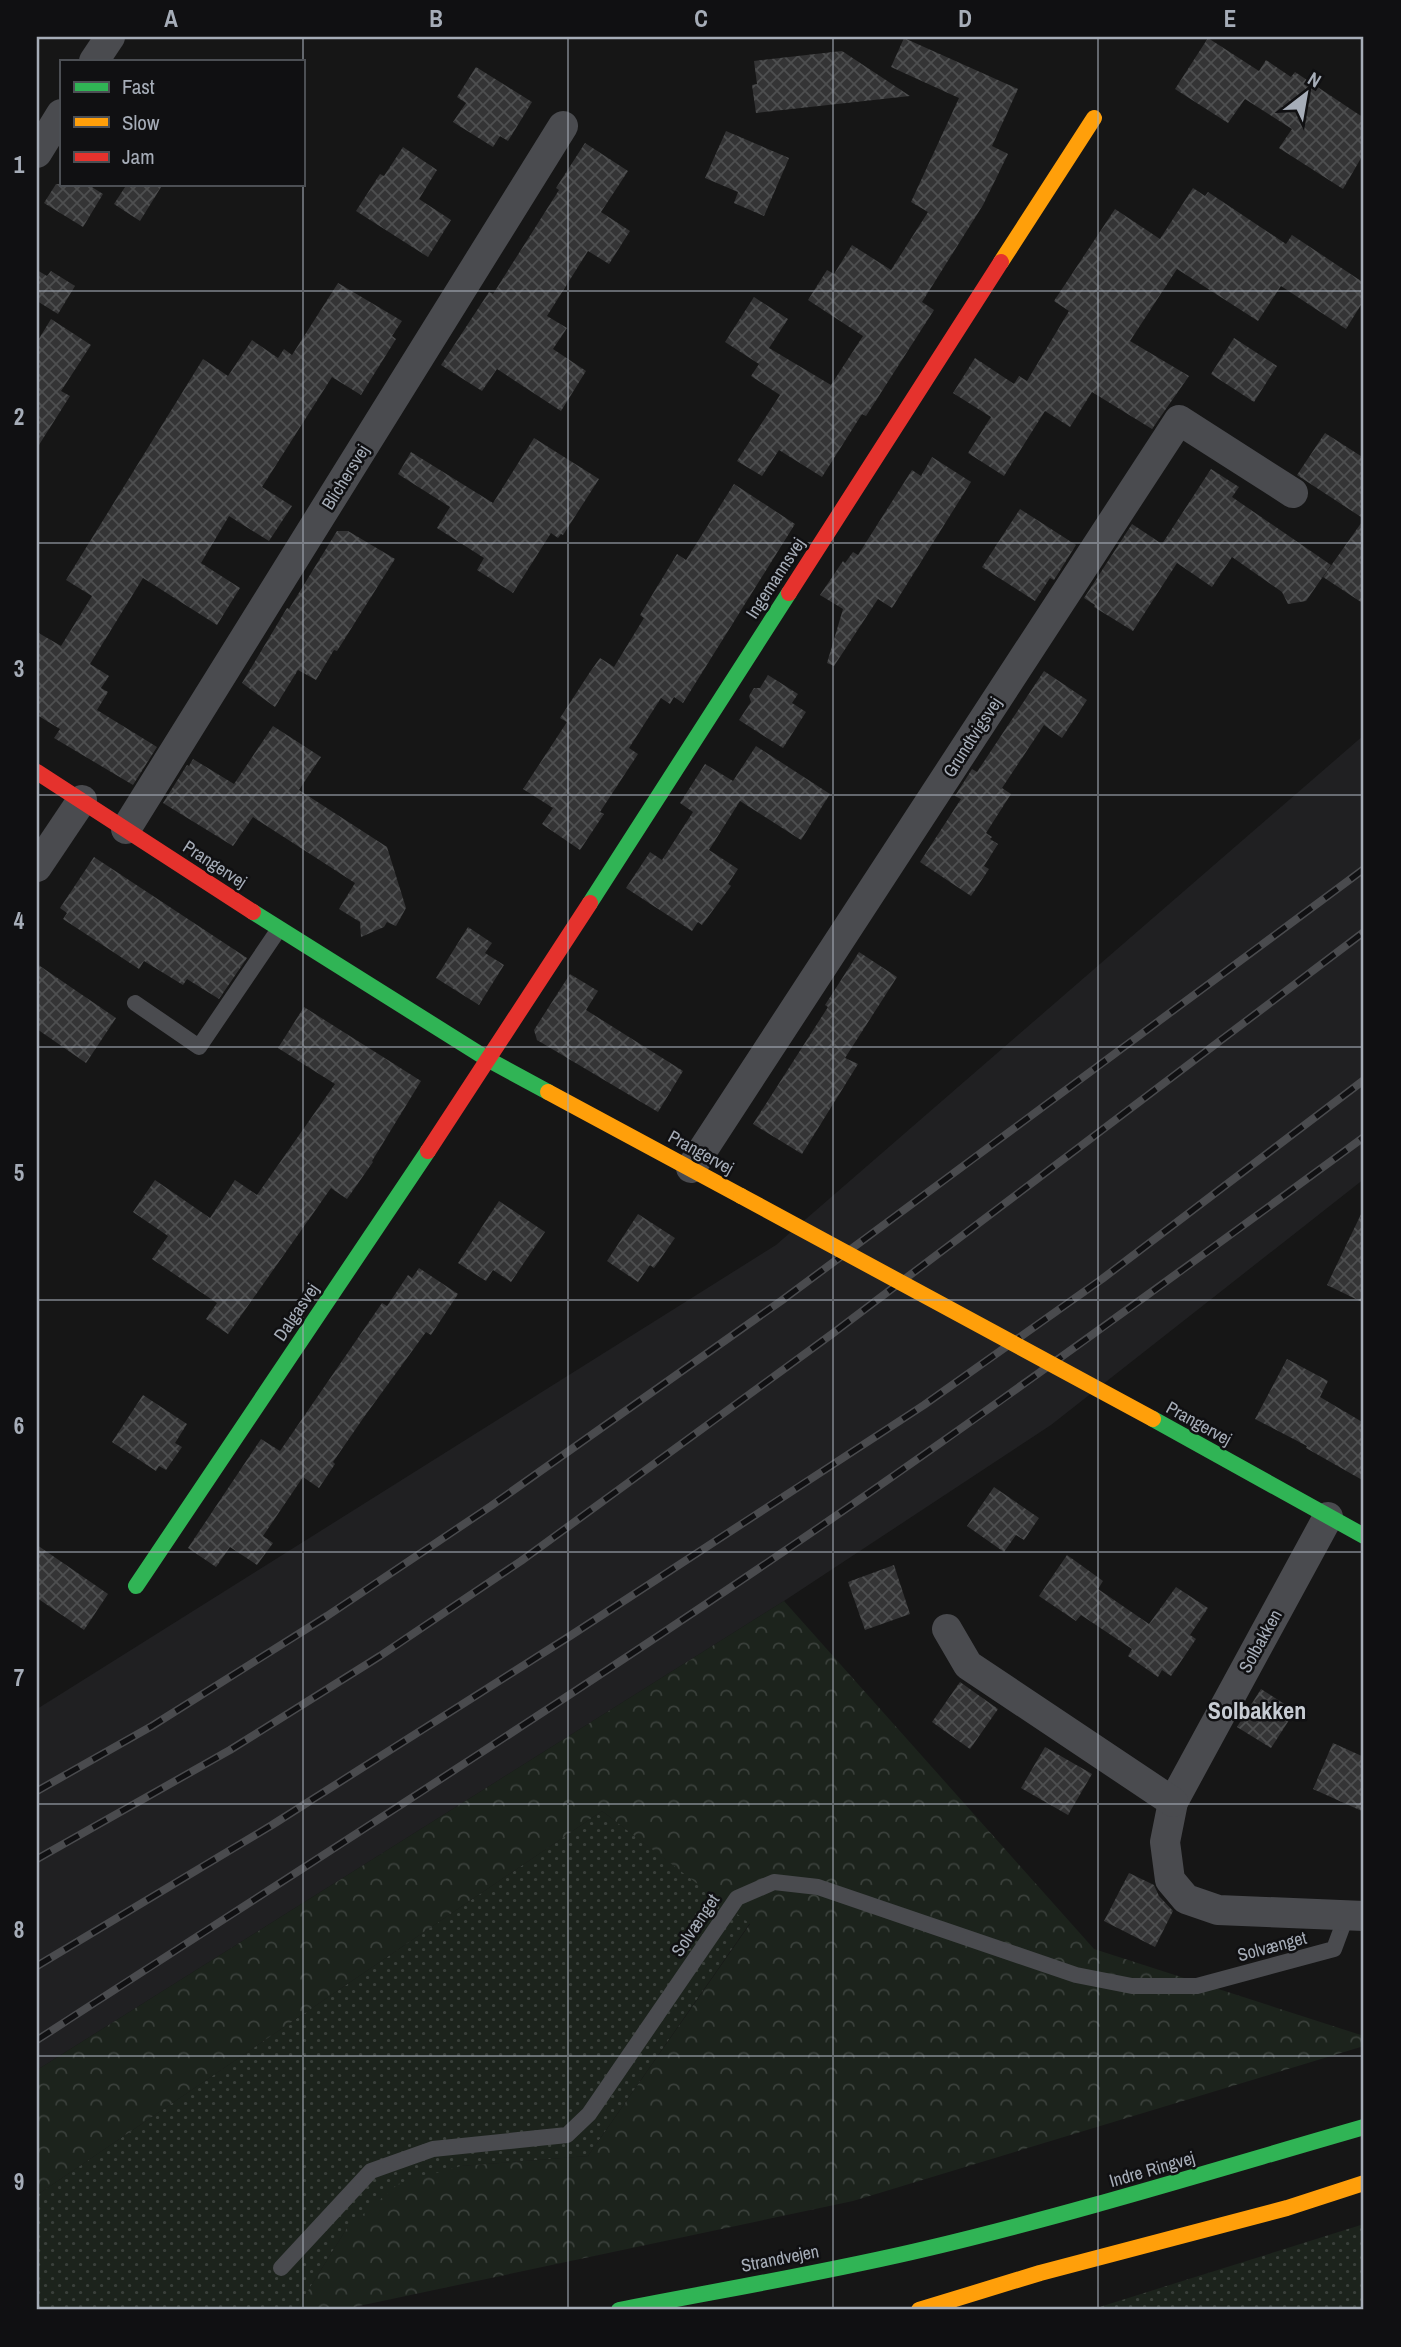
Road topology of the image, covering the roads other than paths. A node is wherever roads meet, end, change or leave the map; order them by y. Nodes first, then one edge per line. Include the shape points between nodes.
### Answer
1 (110, 37) edge
2 (95, 60) edge
3 (60, 116) edge
4 (1094, 118) dead end
5 (563, 126) dead end
6 (37, 153) edge
7 (1293, 493) dead end
8 (37, 772) edge
9 (82, 800) junction
10 (126, 829) junction
11 (37, 867) edge
12 (279, 929) junction
13 (135, 1003) dead end
14 (489, 1060) junction
15 (691, 1168) junction
16 (1328, 1517) junction
17 (1364, 1536) edge
18 (136, 1586) dead end
19 (947, 1629) dead end
20 (1173, 1802) junction
21 (1355, 1915) edge
22 (1364, 2127) edge
23 (1364, 2183) edge
24 (951, 2249) joint
25 (281, 2268) dead end
26 (967, 2296) edge
27 (619, 2310) edge
28 (919, 2310) edge

1 - 2 street
3 - 6 street
4 - 14 street, Ingemannsvej
5 - 10 street, Blichersvej
7 - 15 street, Grundtvigsvej via 1179,420
8 - 9 street, Prangervej
9 - 10 street, Prangervej
9 - 11 street
10 - 12 street, Prangervej
12 - 13 lane via 199,1047
12 - 14 street, Prangervej
14 - 15 street, Prangervej
14 - 18 street, Dalgasvej
15 - 16 street, Prangervej, bridge
16 - 17 street, Prangervej
16 - 20 street, Solbakken
19 - 20 street via 968,1665
20 - 21 street, Solbakken via 1165,1842 1170,1880 1186,1899 1217,1910
21 - 25 lane, Solvænget via 1334,1949 1197,1986 1132,1986 1076,1975 818,1886 774,1882 737,1898 589,2114 567,2135 433,2149 371,2171
22 - 24 street, Indre Ringvej
23 - 26 street
24 - 27 street, Strandvejen
26 - 28 street

